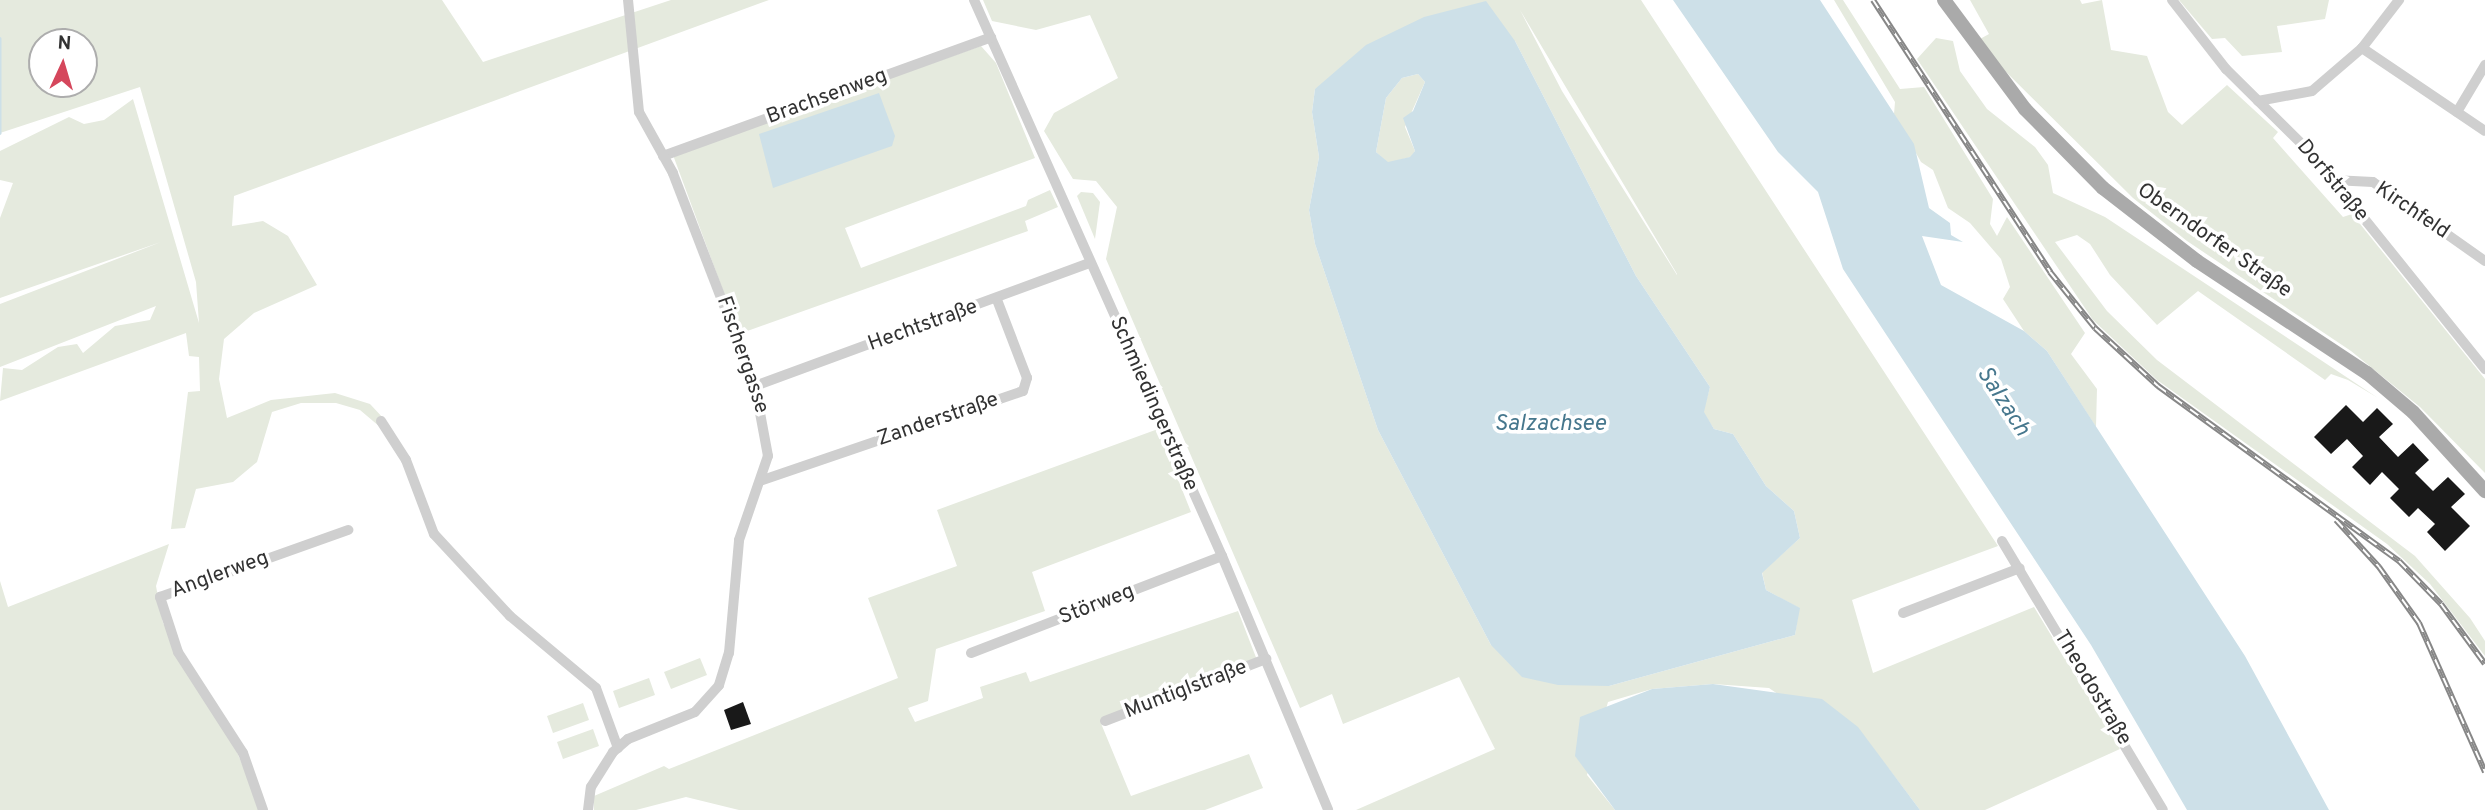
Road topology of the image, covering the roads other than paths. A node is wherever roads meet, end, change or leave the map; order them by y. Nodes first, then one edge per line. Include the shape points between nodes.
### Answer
1 (628, 0) edge
2 (974, 0) edge
3 (1944, 0) edge
4 (2172, 0) edge
5 (2399, 0) edge
6 (991, 37) junction
7 (2362, 48) junction
8 (2485, 65) edge
9 (2258, 101) junction
10 (2457, 112) junction
11 (2485, 131) edge
12 (663, 156) junction
13 (2333, 180) junction
14 (2485, 261) edge
15 (1090, 263) junction
16 (997, 300) junction
17 (2485, 369) edge
18 (755, 386) junction
19 (380, 421) dead end
20 (760, 481) junction
21 (2485, 491) edge
22 (348, 530) dead end
23 (2002, 541) dead end
24 (1222, 556) junction
25 (2020, 568) junction
26 (1903, 613) dead end
27 (971, 653) dead end
28 (1266, 659) junction
29 (1105, 721) dead end
30 (618, 748) junction
31 (263, 810) edge
32 (588, 810) edge
33 (1328, 810) edge
34 (2163, 810) edge

1 - 12 street, Fischergasse via 635,97 652,143
2 - 6 street, Schmiedingerstraße
3 - 21 main road, Oberndorfer Straße via 2025,109 2104,188 2197,261 2367,373 2413,412
4 - 9 street, Dorfstraße
5 - 7 street
6 - 12 street, Brachsenweg
6 - 15 street, Schmiedingerstraße
7 - 9 street via 2312,91
7 - 10 street
8 - 10 street
9 - 13 street, Dorfstraße
10 - 11 street
12 - 18 street, Fischergasse
13 - 14 street, Kirchfeld via 2373,183
13 - 17 street, Dorfstraße
15 - 16 street, Hechtstraße
15 - 24 street, Schmiedingerstraße
16 - 18 street, Hechtstraße
16 - 20 street, Zanderstraße via 1027,378 1023,391
18 - 20 street, Fischergasse via 768,436
19 - 30 street via 406,460 434,534 510,616 596,688
20 - 30 street, Fischergasse via 738,548 729,653 719,685 695,712
22 - 31 street, Anglerweg via 160,597 178,652 243,753
23 - 25 street, Theodostraße
24 - 27 street, Störweg
24 - 28 street, Schmiedingerstraße
25 - 26 street
25 - 34 street, Theodostraße
28 - 29 street, Muntiglstraße
28 - 33 street, Schmiedingerstraße
30 - 32 street, Fischergasse via 600,768

